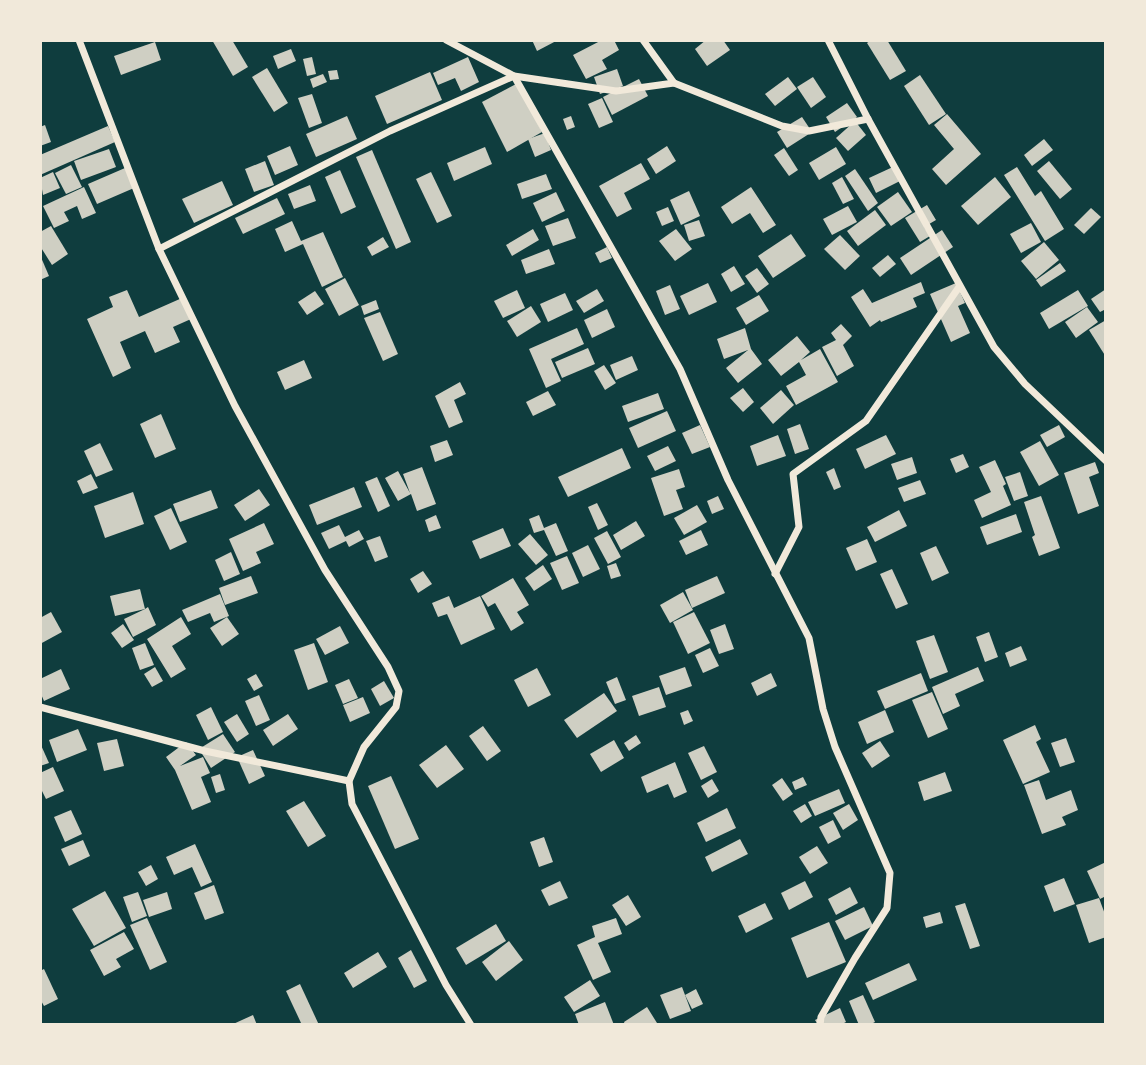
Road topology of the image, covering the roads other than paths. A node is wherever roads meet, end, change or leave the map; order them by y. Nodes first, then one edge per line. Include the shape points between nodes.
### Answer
1 (79, 40) edge
2 (446, 40) edge
3 (643, 40) edge
4 (828, 40) edge
5 (514, 76) junction
6 (674, 83) junction
7 (868, 119) junction
8 (159, 250) junction
9 (959, 287) junction
10 (1106, 461) edge
11 (775, 574) junction
12 (40, 707) edge
13 (349, 781) junction
14 (471, 1025) edge
15 (820, 1025) edge

1 - 8 street
2 - 5 street
3 - 6 street
4 - 7 street
5 - 6 street via 616,91
5 - 8 street via 390,131
5 - 11 street via 680,369
6 - 7 street via 782,126 809,131
7 - 9 street
8 - 13 street via 235,407 325,570 399,691 396,707 364,747
9 - 10 street via 994,348
9 - 11 street via 866,421 793,474 799,527
11 - 15 street via 809,638 835,747 890,873 887,908
12 - 13 street via 205,751
13 - 14 street via 352,804

